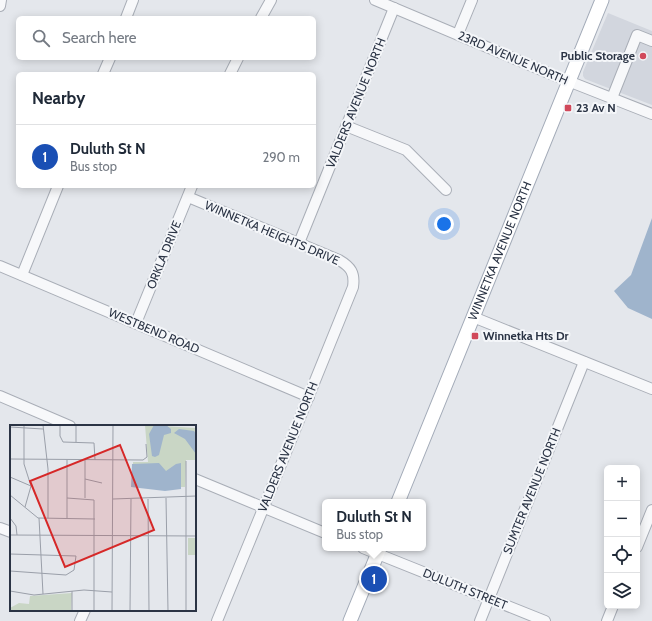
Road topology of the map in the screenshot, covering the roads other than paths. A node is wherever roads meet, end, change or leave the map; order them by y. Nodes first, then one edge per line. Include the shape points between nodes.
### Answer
1 (1, 0) edge
2 (134, 0) edge
3 (271, 0) edge
4 (375, 0) edge
5 (472, 0) edge
6 (602, 0) edge
7 (0, 6) edge
8 (394, 8) junction
9 (127, 16) edge
10 (262, 16) edge
11 (458, 34) junction
12 (652, 40) edge
13 (109, 60) edge
14 (237, 60) edge
15 (104, 72) edge
16 (231, 72) edge
17 (569, 81) junction
18 (612, 98) junction
19 (652, 114) edge
20 (346, 126) junction
21 (57, 188) edge
22 (191, 188) edge
23 (446, 190) dead end
24 (188, 197) junction
25 (299, 243) junction
26 (0, 266) edge
27 (352, 273) joint
28 (22, 275) junction
29 (473, 317) junction
30 (136, 323) junction
31 (584, 362) junction
32 (652, 389) edge
33 (0, 396) edge
34 (309, 396) junction
35 (68, 425) edge
36 (196, 479) edge
37 (399, 499) edge
38 (264, 508) junction
39 (652, 510) edge
40 (0, 528) edge
41 (10, 532) edge
42 (322, 532) edge
43 (640, 540) edge
44 (378, 551) edge
45 (489, 598) junction
46 (612, 609) edge
47 (85, 611) edge
48 (80, 621) edge
49 (217, 621) edge
50 (350, 621) edge
51 (480, 621) edge
52 (545, 621) edge
53 (607, 621) edge

1 - 7 street
2 - 9 street
3 - 10 street
4 - 8 street, 23RD AVENUE NORTH
5 - 11 street
6 - 17 main road, WINNETKA AVENUE NORTH
8 - 11 street, 23RD AVENUE NORTH
8 - 20 street, VALDERS AVENUE NORTH
11 - 17 street, 23RD AVENUE NORTH
12 - 18 street via 637,35
13 - 15 street
14 - 16 street
17 - 18 street, 23RD AVENUE NORTH
17 - 29 main road, WINNETKA AVENUE NORTH
18 - 19 street, 23RD AVENUE NORTH
20 - 23 street via 406,150
20 - 25 street, VALDERS AVENUE NORTH
21 - 28 street
22 - 24 street, ORKLA DRIVE
24 - 25 street, WINNETKA HEIGHTS DRIVE
24 - 30 street, ORKLA DRIVE
25 - 27 street, WINNETKA HEIGHTS DRIVE via 339,260 347,265
26 - 28 street, WESTBEND ROAD
27 - 34 street, VALDERS AVENUE NORTH via 352,287
28 - 30 street, WESTBEND ROAD
29 - 31 street
29 - 37 main road, WINNETKA AVENUE NORTH
30 - 34 street, WESTBEND ROAD
31 - 32 street
31 - 45 street, SUMTER AVENUE NORTH
33 - 35 street
34 - 38 street, VALDERS AVENUE NORTH
36 - 38 street
38 - 42 street
38 - 49 street, VALDERS AVENUE NORTH
39 - 43 street
40 - 41 street
44 - 45 street, DULUTH STREET
44 - 50 main road
45 - 51 street, SUMTER AVENUE NORTH
45 - 52 street, DULUTH STREET
46 - 53 street
47 - 48 street

